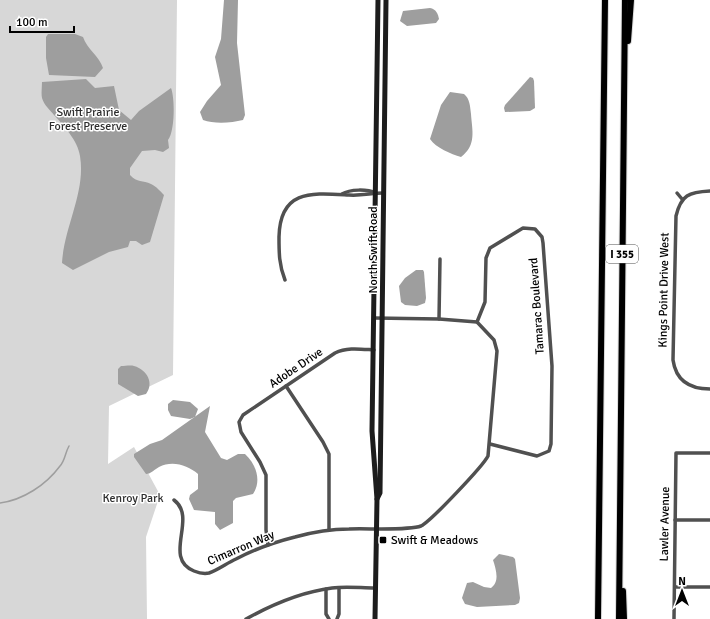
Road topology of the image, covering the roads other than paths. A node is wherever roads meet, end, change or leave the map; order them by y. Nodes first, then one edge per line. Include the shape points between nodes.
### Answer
1 (378, 0) edge
2 (386, 0) edge
3 (606, 0) edge
4 (625, 0) edge
5 (631, 0) edge
6 (624, 89) junction
7 (710, 191) edge
8 (376, 193) junction
9 (383, 193) junction
10 (677, 193) dead end
11 (682, 199) junction
12 (440, 259) dead end
13 (285, 280) dead end
14 (374, 318) junction
15 (382, 318) junction
16 (439, 319) junction
17 (477, 322) junction
18 (374, 350) junction
19 (682, 381) junction
20 (677, 384) dead end
21 (286, 386) junction
22 (710, 389) edge
23 (490, 444) junction
24 (710, 453) edge
25 (377, 499) junction
26 (174, 500) dead end
27 (620, 507) junction
28 (675, 520) junction
29 (710, 520) edge
30 (376, 528) junction
31 (329, 530) junction
32 (268, 545) junction
33 (710, 587) edge
34 (339, 588) junction
35 (375, 588) junction
36 (675, 588) junction
37 (326, 589) junction
38 (246, 619) edge
39 (329, 619) edge
40 (337, 619) edge
41 (375, 619) edge
42 (598, 619) edge
43 (619, 619) edge
44 (624, 619) edge
45 (674, 619) edge

1 - 8 street, North Swift Road
2 - 9 street, North Swift Road
3 - 42 highway, I 355
4 - 6 highway, I 355
5 - 6 highway
6 - 27 highway, I 355
7 - 11 street via 694,193
8 - 9 street
8 - 13 street via 302,196 290,202 279,224 279,260
8 - 14 street, North Swift Road
9 - 15 street, North Swift Road
10 - 11 street
11 - 19 street, Kings Point Drive West via 675,221 673,360
12 - 16 street
14 - 15 street
14 - 18 street, North Swift Road
15 - 16 street
15 - 25 street, North Swift Road via 380,493
16 - 17 street
17 - 23 street, Cimarron Way via 494,340 497,352
17 - 23 street, Tamarac Boulevard via 486,302 486,258 490,248 522,228 535,229 542,236 543,243 552,366 551,444 549,451 537,456
18 - 21 street, Adobe Drive via 341,350
18 - 25 street, North Swift Road via 372,431
19 - 20 street
19 - 22 street via 694,388
21 - 31 street via 329,454
21 - 32 street, Adobe Drive via 243,415 238,424 266,475
23 - 30 street, Cimarron Way via 488,456 478,470 424,525 410,528
24 - 28 street, Lawler Avenue via 676,454
25 - 30 street, North Swift Road
26 - 32 street, Cimarron Way via 180,505 184,515 180,553 185,565 191,570 209,573
27 - 43 highway, I 355
27 - 44 highway
28 - 29 street
28 - 36 street, Lawler Avenue
30 - 31 street, Cimarron Way
30 - 35 street, North Swift Road
31 - 32 street, Cimarron Way
33 - 36 street
34 - 35 street
34 - 37 street
34 - 40 street
35 - 41 street, North Swift Road
36 - 45 street, Lawler Avenue
37 - 38 street via 272,604
37 - 39 street via 326,614

